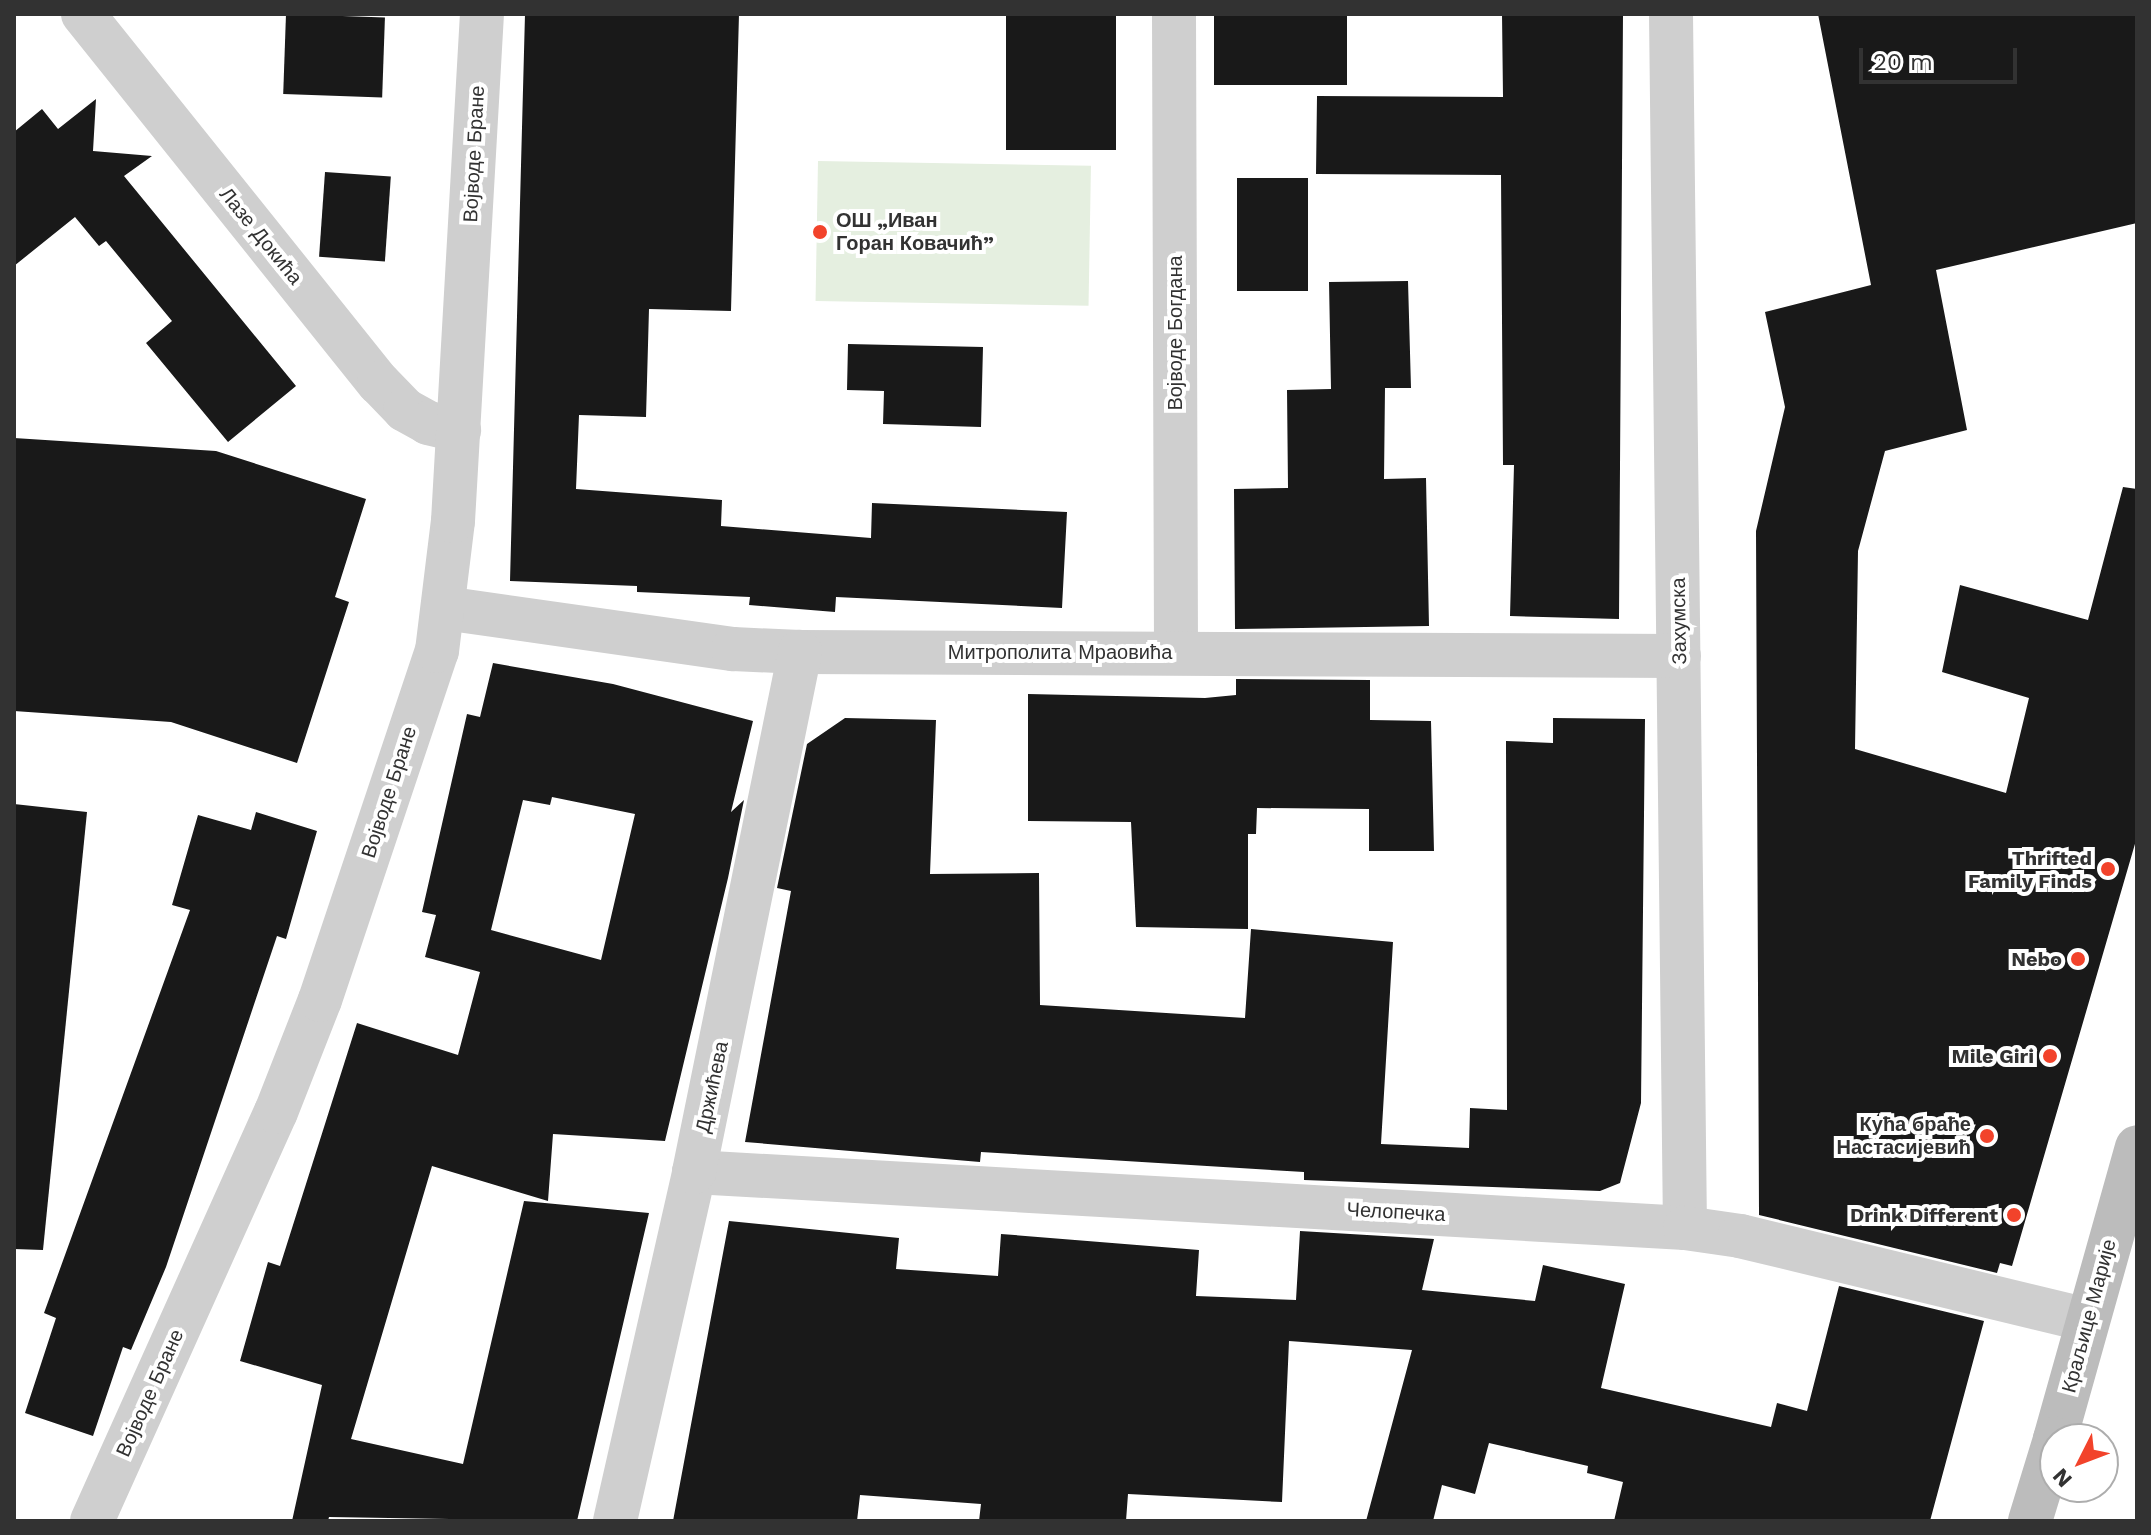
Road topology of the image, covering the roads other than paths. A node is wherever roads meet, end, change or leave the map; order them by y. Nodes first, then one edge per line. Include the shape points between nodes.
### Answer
1 (83, 14) edge
2 (482, 14) edge
3 (1174, 14) edge
4 (1671, 14) edge
5 (459, 430) junction
6 (444, 608) junction
7 (800, 652) junction
8 (1176, 652) junction
9 (1679, 656) junction
10 (2137, 1147) edge
11 (694, 1172) junction
12 (1685, 1228) junction
13 (2087, 1320) junction
14 (2059, 1423) edge
15 (2039, 1491) edge
16 (92, 1521) edge
17 (615, 1521) edge
18 (2030, 1521) edge

1 - 5 street, Лазе Докића via 379,383 405,410
2 - 5 street, Војводе Бране
3 - 8 street, Војводе Богдана
4 - 9 street, Захумска
5 - 6 street, Војводе Бране
6 - 7 street, Митрополита Мраовића via 733,649
6 - 16 street, Војводе Бране via 437,651 314,1014 270,1126
7 - 8 street, Митрополита Мраовића
7 - 11 street, Држићева
8 - 9 street, Митрополита Мраовића
9 - 12 street, Захумска
10 - 13 main road, Краљице Марије
11 - 12 street, Челопечка
11 - 17 street, Држићева
12 - 13 street, Челопечка via 1740,1236
13 - 14 main road, Краљице Марије
15 - 18 main road, Краљице Марије

